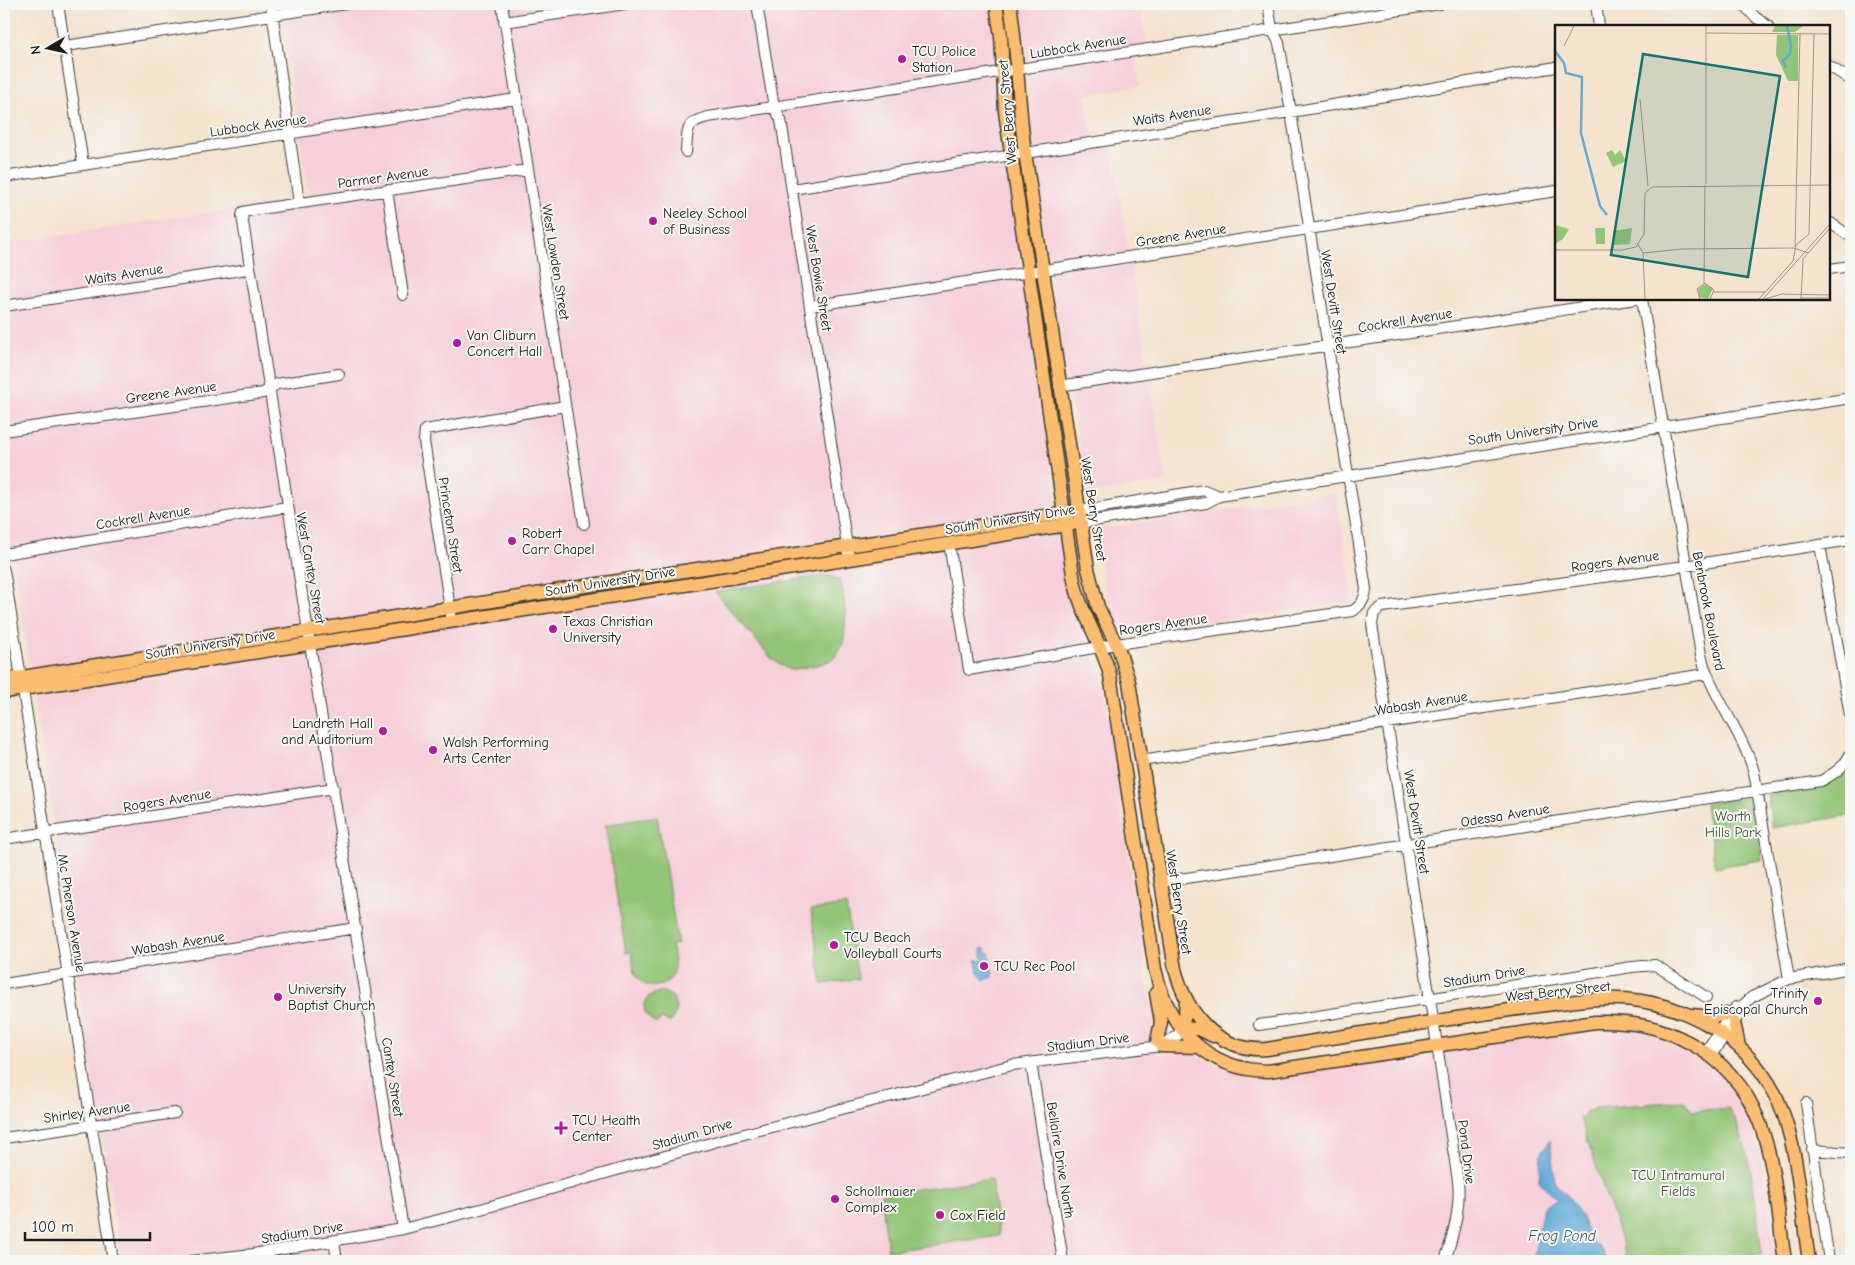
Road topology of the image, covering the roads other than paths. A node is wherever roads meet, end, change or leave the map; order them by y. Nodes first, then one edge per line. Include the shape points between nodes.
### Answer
1 (58, 4) edge
2 (271, 4) edge
3 (346, 4) edge
4 (502, 4) edge
5 (625, 4) edge
6 (756, 4) edge
7 (996, 4) edge
8 (1010, 4) edge
9 (1268, 4) edge
10 (1440, 4) edge
11 (1596, 4) edge
12 (1743, 4) edge
13 (272, 15) junction
14 (504, 22) junction
15 (1599, 25) edge
16 (1766, 25) edge
17 (1272, 29) junction
18 (65, 46) junction
19 (1555, 67) edge
20 (1830, 67) edge
21 (1018, 70) junction
22 (1004, 72) junction
23 (1851, 80) edge
24 (516, 99) junction
25 (774, 107) junction
26 (1291, 112) junction
27 (289, 135) junction
28 (686, 152) dead end
29 (1024, 152) junction
30 (1011, 154) junction
31 (83, 164) junction
32 (527, 170) junction
33 (4, 177) edge
34 (792, 189) junction
35 (387, 190) junction
36 (1555, 191) edge
37 (299, 203) junction
38 (243, 212) joint
39 (1830, 223) edge
40 (1309, 229) junction
41 (1851, 237) edge
42 (1851, 266) edge
43 (248, 269) junction
44 (1042, 269) junction
45 (1830, 269) edge
46 (1028, 272) junction
47 (403, 296) dead end
48 (1629, 300) edge
49 (1642, 300) edge
50 (4, 306) edge
51 (810, 306) junction
52 (1038, 343) junction
53 (1327, 346) junction
54 (339, 374) dead end
55 (1060, 386) junction
56 (268, 388) junction
57 (1851, 398) edge
58 (565, 406) junction
59 (1662, 427) junction
60 (4, 431) edge
61 (1347, 475) junction
62 (287, 507) junction
63 (1080, 517) junction
64 (1065, 519) junction
65 (584, 524) dead end
66 (1851, 540) edge
67 (949, 543) junction
68 (1820, 545) junction
69 (848, 553) junction
70 (4, 554) edge
71 (1685, 566) junction
72 (4, 570) edge
73 (1077, 591) junction
74 (1360, 605) joint
75 (1382, 607) joint
76 (450, 608) junction
77 (452, 621) junction
78 (309, 638) junction
79 (1116, 644) junction
80 (1100, 648) junction
81 (1706, 674) junction
82 (4, 680) edge
83 (22, 683) junction
84 (1112, 688) junction
85 (4, 692) edge
86 (1851, 721) edge
87 (1388, 722) junction
88 (1850, 756) edge
89 (1141, 761) junction
90 (1124, 769) junction
91 (334, 788) junction
92 (1759, 791) junction
93 (1152, 831) junction
94 (45, 833) junction
95 (4, 839) edge
96 (1406, 844) junction
97 (1160, 882) junction
98 (356, 928) junction
99 (1152, 951) junction
100 (1851, 968) edge
101 (68, 974) junction
102 (1789, 979) junction
103 (4, 984) edge
104 (1706, 997) dead end
105 (1430, 998) junction
106 (1186, 1000) junction
107 (1736, 1014) junction
108 (1687, 1015) junction
109 (1432, 1021) junction
110 (1259, 1025) dead end
111 (1181, 1028) junction
112 (1722, 1033) junction
113 (1221, 1039) junction
114 (1159, 1043) junction
115 (1437, 1046) junction
116 (1739, 1046) junction
117 (1199, 1047) junction
118 (1709, 1053) junction
119 (1031, 1063) junction
120 (1806, 1103) dead end
121 (175, 1113) dead end
122 (92, 1125) junction
123 (4, 1138) edge
124 (1812, 1150) junction
125 (1851, 1153) edge
126 (403, 1229) junction
127 (334, 1241) junction
128 (113, 1261) edge
129 (190, 1261) edge
130 (336, 1261) edge
131 (1063, 1261) edge
132 (1445, 1261) edge
133 (1785, 1261) edge
134 (1809, 1261) edge
135 (1829, 1261) edge

1 - 18 street
2 - 13 street
3 - 13 street
4 - 14 street, West Lowden Street
5 - 14 street
6 - 25 street, West Bowie Street
7 - 22 main road, West Berry Street
8 - 21 main road, West Berry Street
9 - 17 street, West Devitt Street
10 - 17 street, Lubbock Avenue
11 - 15 street
12 - 16 street
13 - 18 street
13 - 27 street
14 - 24 street, West Lowden Street
17 - 21 street, Lubbock Avenue
17 - 26 street, West Devitt Street via 1279,43
18 - 31 street
19 - 26 street, Waits Avenue
20 - 23 street
21 - 22 street, Lubbock Avenue
21 - 29 main road, West Berry Street
22 - 25 street, Lubbock Avenue
22 - 30 main road, West Berry Street
24 - 27 street, Lubbock Avenue
24 - 32 street, West Lowden Street
25 - 28 street, Lubbock Avenue via 693,121 688,128
25 - 34 street, West Bowie Street via 781,120
26 - 29 street, Waits Avenue
26 - 40 street, West Devitt Street
27 - 31 street, Lubbock Avenue
27 - 37 street
29 - 30 street, Waits Avenue
29 - 44 main road, West Berry Street
30 - 34 street, Waits Avenue
30 - 46 main road, West Berry Street
31 - 33 street, Lubbock Avenue
32 - 35 street, Parmer Avenue
32 - 58 street, West Lowden Street
34 - 51 street, West Bowie Street
35 - 37 street, Parmer Avenue
35 - 47 street
36 - 40 street, Greene Avenue
37 - 38 street, Parmer Avenue
38 - 43 street, West Cantey Street
39 - 41 street
40 - 44 street, Greene Avenue
40 - 53 street, West Devitt Street
42 - 45 street
43 - 50 street, Waits Avenue
43 - 56 street, West Cantey Street
44 - 46 street, Greene Avenue
44 - 55 main road, West Berry Street
46 - 51 street, Greene Avenue
46 - 52 main road, West Berry Street
48 - 53 street, Cockrell Avenue
49 - 59 street, Benbrook Boulevard
51 - 69 street, West Bowie Street
52 - 55 main road via 1045,351 1053,380
52 - 64 main road, West Berry Street
53 - 55 street, Cockrell Avenue
53 - 61 street, West Devitt Street
54 - 56 street, Greene Avenue
55 - 63 main road, West Berry Street
56 - 60 street, Greene Avenue via 262,393
56 - 62 street, West Cantey Street
57 - 59 street, South University Drive
58 - 65 street, West Lowden Street
58 - 76 street, Princeton Street via 428,429 424,433
59 - 61 street, South University Drive
59 - 71 street, Benbrook Boulevard
61 - 63 street, South University Drive via 1219,496 1206,503
61 - 74 street, West Devitt Street via 1366,589
62 - 70 street, Cockrell Avenue
62 - 78 street, West Cantey Street
63 - 64 main road, South University Drive
63 - 79 main road, West Berry Street via 1093,589
64 - 67 main road, South University Drive
64 - 69 main road, South University Drive
64 - 73 main road, West Berry Street
66 - 68 street, Rogers Avenue
67 - 69 main road, South University Drive
67 - 80 street, Rogers Avenue via 969,670
68 - 71 street, Rogers Avenue
68 - 86 street
69 - 76 main road, South University Drive
69 - 77 main road, South University Drive
71 - 75 street, Rogers Avenue
71 - 81 street, Benbrook Boulevard
72 - 83 street, Mc Pherson Avenue
73 - 79 main road via 1091,611 1104,640
73 - 80 main road, West Berry Street
74 - 79 street, Rogers Avenue via 1353,611
75 - 87 street, West Devitt Street via 1374,613 1372,624
76 - 77 street, Princeton Street
76 - 78 main road, South University Drive
77 - 78 main road, South University Drive
78 - 83 main road, South University Drive
78 - 91 street, West Cantey Street
79 - 80 street, Rogers Avenue
79 - 89 main road, West Berry Street via 1129,682
80 - 84 main road, West Berry Street
81 - 87 street, Wabash Avenue
81 - 92 street, Benbrook Boulevard via 1751,760
82 - 83 main road, South University Drive
83 - 85 main road, South University Drive
83 - 94 street, Mc Pherson Avenue
84 - 89 main road via 1120,703 1130,748
84 - 90 main road, West Berry Street
87 - 89 street, Wabash Avenue
87 - 96 street, West Devitt Street
88 - 92 street, Odessa Avenue via 1838,772 1821,781
89 - 93 main road, West Berry Street
90 - 93 main road via 1135,777 1143,821
90 - 99 main road, West Berry Street
91 - 94 street, Rogers Avenue
91 - 98 street, West Cantey Street
92 - 96 street, Odessa Avenue
92 - 102 street, Benbrook Boulevard
93 - 97 main road, West Berry Street
94 - 95 street, Rogers Avenue
94 - 101 street, Mc Pherson Avenue
96 - 97 street, Odessa Avenue
96 - 105 street, West Devitt Street
97 - 106 main road, West Berry Street via 1175,969
98 - 101 street, Wabash Avenue
98 - 126 street, Cantey Street
99 - 111 main road, West Berry Street via 1164,1001
99 - 114 main road via 1161,1022
100 - 102 street
101 - 103 street, Wabash Avenue
101 - 122 street, Mc Pherson Avenue
102 - 107 street via 1752,997
104 - 105 street, Stadium Drive via 1655,965
105 - 109 street, West Devitt Street
105 - 110 street, Stadium Drive
106 - 111 main road
106 - 113 main road, West Berry Street
107 - 108 main road via 1713,1017
107 - 112 street
107 - 116 main road
108 - 109 main road, West Berry Street via 1639,1001 1603,1000
108 - 112 main road, West Berry Street
109 - 113 main road, West Berry Street via 1267,1049 1242,1048
109 - 115 street, West Devitt Street
111 - 113 main road via 1199,1029
111 - 114 street, Stadium Drive via 1178,1035
111 - 117 main road, West Berry Street
112 - 116 main road, West Berry Street
112 - 118 street
114 - 117 main road
114 - 119 street, Stadium Drive via 1144,1049
115 - 117 main road, West Berry Street via 1268,1071 1231,1065
115 - 118 main road, West Berry Street via 1611,1021 1657,1027
115 - 132 street, Pond Drive via 1459,1186 1454,1234
116 - 134 main road, West Berry Street via 1763,1074 1784,1117
118 - 133 main road, West Berry Street via 1748,1095 1763,1130
119 - 126 street, Stadium Drive via 1012,1065 721,1140
119 - 131 street, Bellaire Drive North
120 - 124 street
121 - 122 street, Shirley Avenue
122 - 123 street, Shirley Avenue
122 - 128 street, Mc Pherson Avenue
124 - 125 street
124 - 135 street
126 - 127 street, Stadium Drive
127 - 129 street, Stadium Drive
127 - 130 street

